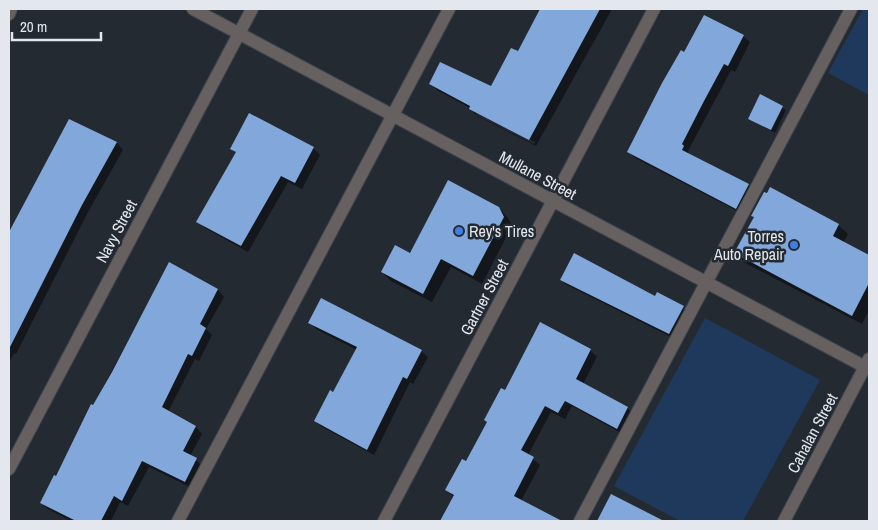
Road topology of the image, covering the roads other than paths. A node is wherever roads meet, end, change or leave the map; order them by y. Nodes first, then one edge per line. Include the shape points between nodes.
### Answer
1 (11, 9) edge
2 (193, 9) edge
3 (252, 9) edge
4 (449, 9) edge
5 (654, 9) edge
6 (851, 9) edge
7 (9, 14) edge
8 (239, 33) junction
9 (392, 116) junction
10 (553, 201) junction
11 (706, 282) junction
12 (868, 365) edge
13 (9, 469) edge
14 (178, 521) edge
15 (384, 521) edge
16 (580, 521) edge
17 (784, 521) edge

1 - 7 street
2 - 8 street, Mullane Street
3 - 8 street, Navy Street
4 - 9 street
5 - 10 street, Gartner Street
6 - 11 street
8 - 9 street, Mullane Street
8 - 13 street, Navy Street
9 - 10 street, Mullane Street
9 - 14 street
10 - 11 street, Mullane Street
10 - 15 street, Gartner Street
11 - 12 street, Mullane Street
11 - 16 street
12 - 17 street, Cahalan Street

